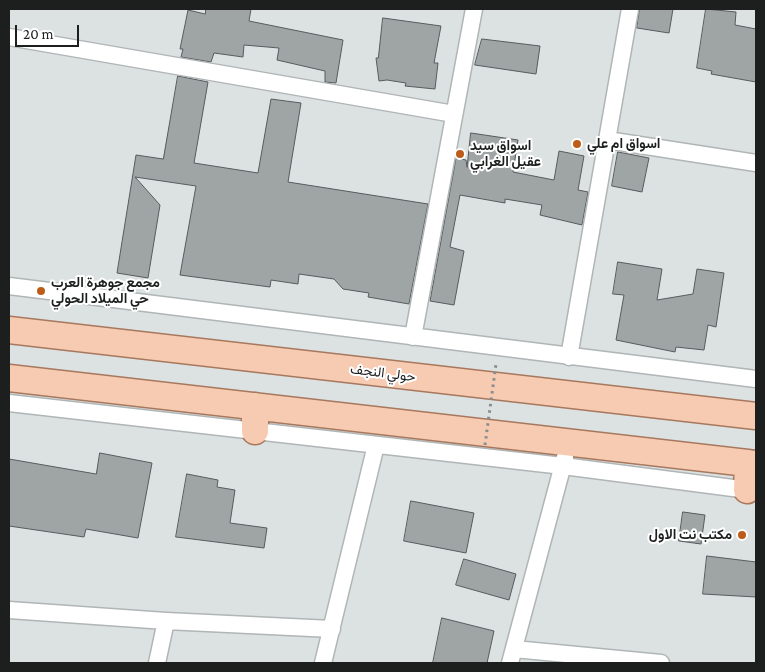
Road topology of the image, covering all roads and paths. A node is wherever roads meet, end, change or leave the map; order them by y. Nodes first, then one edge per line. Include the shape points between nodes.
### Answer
1 (474, 9) edge
2 (630, 9) edge
3 (9, 37) edge
4 (454, 114) junction
5 (607, 140) junction
6 (756, 164) edge
7 (9, 286) edge
8 (9, 330) edge
9 (413, 337) junction
10 (569, 356) junction
11 (496, 364) dead end
12 (9, 378) edge
13 (756, 379) edge
14 (9, 403) edge
15 (756, 416) edge
16 (255, 419) junction
17 (376, 445) junction
18 (485, 445) dead end
19 (566, 455) junction
20 (752, 464) edge
21 (751, 490) edge
22 (9, 610) edge
23 (166, 621) junction
24 (332, 628) junction
25 (512, 656) edge
26 (157, 663) edge
27 (323, 663) edge
28 (660, 663) edge

1 - 4 street
2 - 5 street
3 - 4 street
4 - 9 street
5 - 6 street
5 - 10 street
7 - 9 street
8 - 15 main road, حولي النجف
9 - 10 street
10 - 13 street
11 - 18 path, bridge
12 - 16 main road
14 - 16 street
16 - 17 street
16 - 19 main road
17 - 19 street
17 - 24 street
19 - 20 main road
19 - 21 street
19 - 25 street
20 - 21 main road
22 - 23 street
23 - 24 street
23 - 26 street
24 - 27 street
25 - 28 street

